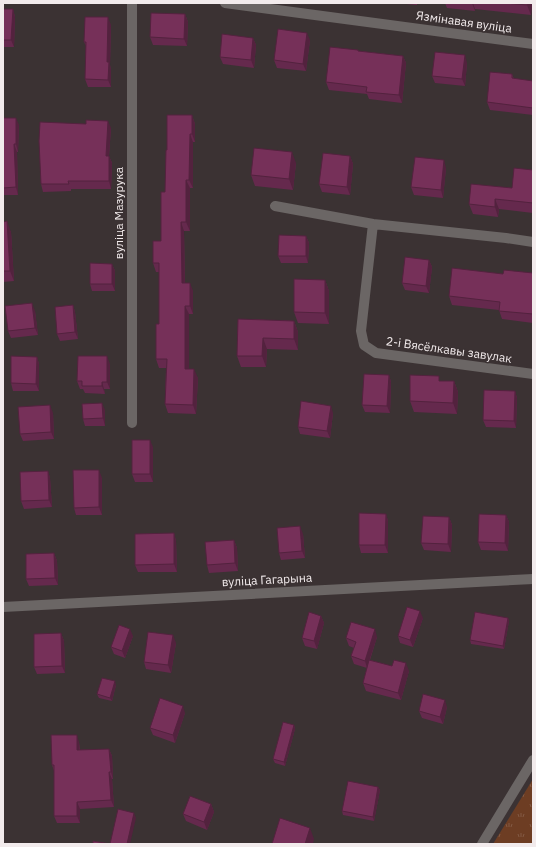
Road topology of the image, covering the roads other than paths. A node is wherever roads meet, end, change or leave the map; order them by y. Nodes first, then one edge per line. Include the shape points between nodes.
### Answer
1 (132, 3) edge
2 (225, 3) edge
3 (533, 44) edge
4 (275, 206) dead end
5 (373, 224) junction
6 (533, 242) edge
7 (533, 374) edge
8 (132, 423) dead end
9 (533, 579) edge
10 (3, 602) edge
11 (3, 606) edge
12 (533, 760) edge
13 (482, 844) edge

1 - 8 street, вуліца Мазурука
2 - 3 street, Язмінавая вуліца
4 - 5 street
5 - 6 street
5 - 7 street, 2-і Вясёлкавы завулак via 360,331 364,345 376,353
9 - 11 street, вуліца Гагарына
10 - 11 street
12 - 13 street

